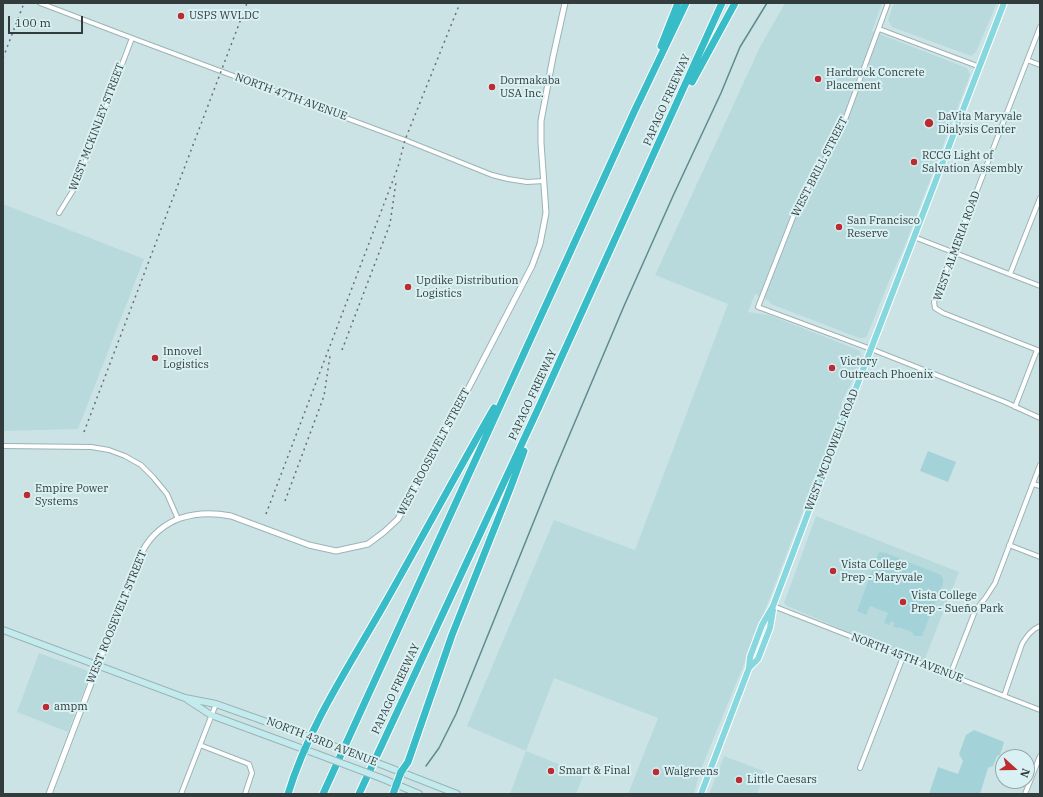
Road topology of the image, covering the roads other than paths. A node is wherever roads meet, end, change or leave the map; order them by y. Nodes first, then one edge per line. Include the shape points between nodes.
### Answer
1 (40, 3) edge
2 (565, 3) edge
3 (678, 3) edge
4 (686, 3) edge
5 (722, 3) edge
6 (735, 3) edge
7 (888, 3) edge
8 (1004, 3) edge
9 (1040, 27) edge
10 (879, 29) junction
11 (132, 38) junction
12 (1027, 60) junction
13 (1040, 64) edge
14 (980, 67) junction
15 (634, 112) junction
16 (668, 126) junction
17 (544, 181) junction
18 (1040, 198) edge
19 (59, 213) dead end
20 (914, 237) junction
21 (954, 252) junction
22 (1010, 274) junction
23 (1040, 286) edge
24 (871, 349) junction
25 (1039, 350) edge
26 (516, 371) junction
27 (1015, 407) junction
28 (538, 409) junction
29 (1040, 418) edge
30 (3, 446) edge
31 (1040, 465) edge
32 (1033, 484) junction
33 (1040, 486) edge
34 (178, 519) junction
35 (1009, 545) junction
36 (1040, 557) edge
37 (773, 606) junction
38 (1040, 626) edge
39 (3, 630) edge
40 (903, 657) junction
41 (97, 666) junction
42 (950, 675) junction
43 (1004, 696) junction
44 (185, 698) junction
45 (216, 704) junction
46 (1040, 710) edge
47 (211, 714) junction
48 (309, 737) junction
49 (200, 745) junction
50 (304, 749) junction
51 (1040, 756) edge
52 (860, 768) dead end
53 (401, 772) junction
54 (396, 784) junction
55 (48, 794) edge
56 (181, 794) edge
57 (245, 794) edge
58 (288, 794) edge
59 (323, 794) edge
60 (359, 794) edge
61 (393, 794) edge
62 (419, 794) edge
63 (457, 794) edge
64 (701, 794) edge
65 (1025, 794) edge

1 - 11 street, NORTH 47TH AVENUE
2 - 17 street, WEST ROOSEVELT STREET via 541,121
3 - 15 highway
4 - 15 highway, PAPAGO FREEWAY
5 - 16 highway, PAPAGO FREEWAY
6 - 16 highway
7 - 10 street, WEST BRILL STREET
8 - 14 main road, WEST MCDOWELL ROAD
9 - 12 street, WEST ALMERIA ROAD
10 - 14 street
10 - 24 street, WEST BRILL STREET via 838,136 799,202 758,307
11 - 17 street, NORTH 47TH AVENUE via 402,138 492,175 526,182
11 - 19 street, WEST MCKINLEY STREET via 77,184
12 - 13 street
12 - 21 street, WEST ALMERIA ROAD
14 - 20 main road, WEST MCDOWELL ROAD
15 - 26 highway, PAPAGO FREEWAY
16 - 28 highway, PAPAGO FREEWAY
17 - 34 street, WEST ROOSEVELT STREET via 544,223 532,266 398,519 391,527 368,544 336,551 309,545 231,516 204,513
18 - 22 street
20 - 21 street
20 - 24 main road, WEST MCDOWELL ROAD
21 - 22 street
21 - 25 street, WEST ALMERIA ROAD via 934,302 935,308
22 - 23 street
24 - 27 street
24 - 37 main road, WEST MCDOWELL ROAD
25 - 27 street
26 - 48 highway
26 - 59 highway, PAPAGO FREEWAY
27 - 29 street
28 - 53 highway via 510,489 452,635 408,762
28 - 60 highway, PAPAGO FREEWAY
30 - 34 street via 91,446 125,456 141,465 153,477 167,494
31 - 32 street
32 - 33 street
32 - 35 street
34 - 41 street, WEST ROOSEVELT STREET via 158,532 143,550
35 - 36 street
35 - 42 street via 995,583 975,611
37 - 40 street, NORTH 45TH AVENUE
37 - 64 main road, WEST MCDOWELL ROAD via 770,628 758,659 749,668
38 - 43 street via 1026,637 1022,644
39 - 41 main road, NORTH 43RD AVENUE
40 - 42 street, NORTH 45TH AVENUE
40 - 52 street
41 - 44 main road, NORTH 43RD AVENUE
41 - 55 street, WEST ROOSEVELT STREET
42 - 43 street, NORTH 45TH AVENUE
43 - 46 street, NORTH 45TH AVENUE
44 - 45 main road, NORTH 43RD AVENUE
44 - 47 main road, NORTH 43RD AVENUE
45 - 47 street
45 - 48 main road, NORTH 43RD AVENUE
47 - 49 street
47 - 50 main road, NORTH 43RD AVENUE
48 - 50 highway
48 - 53 main road, NORTH 43RD AVENUE, bridge
49 - 56 street
49 - 57 street via 249,764 252,775
50 - 54 main road, NORTH 43RD AVENUE, bridge
50 - 58 highway
51 - 65 street
53 - 54 highway
53 - 63 main road, NORTH 43RD AVENUE
54 - 61 highway
54 - 62 main road, NORTH 43RD AVENUE

